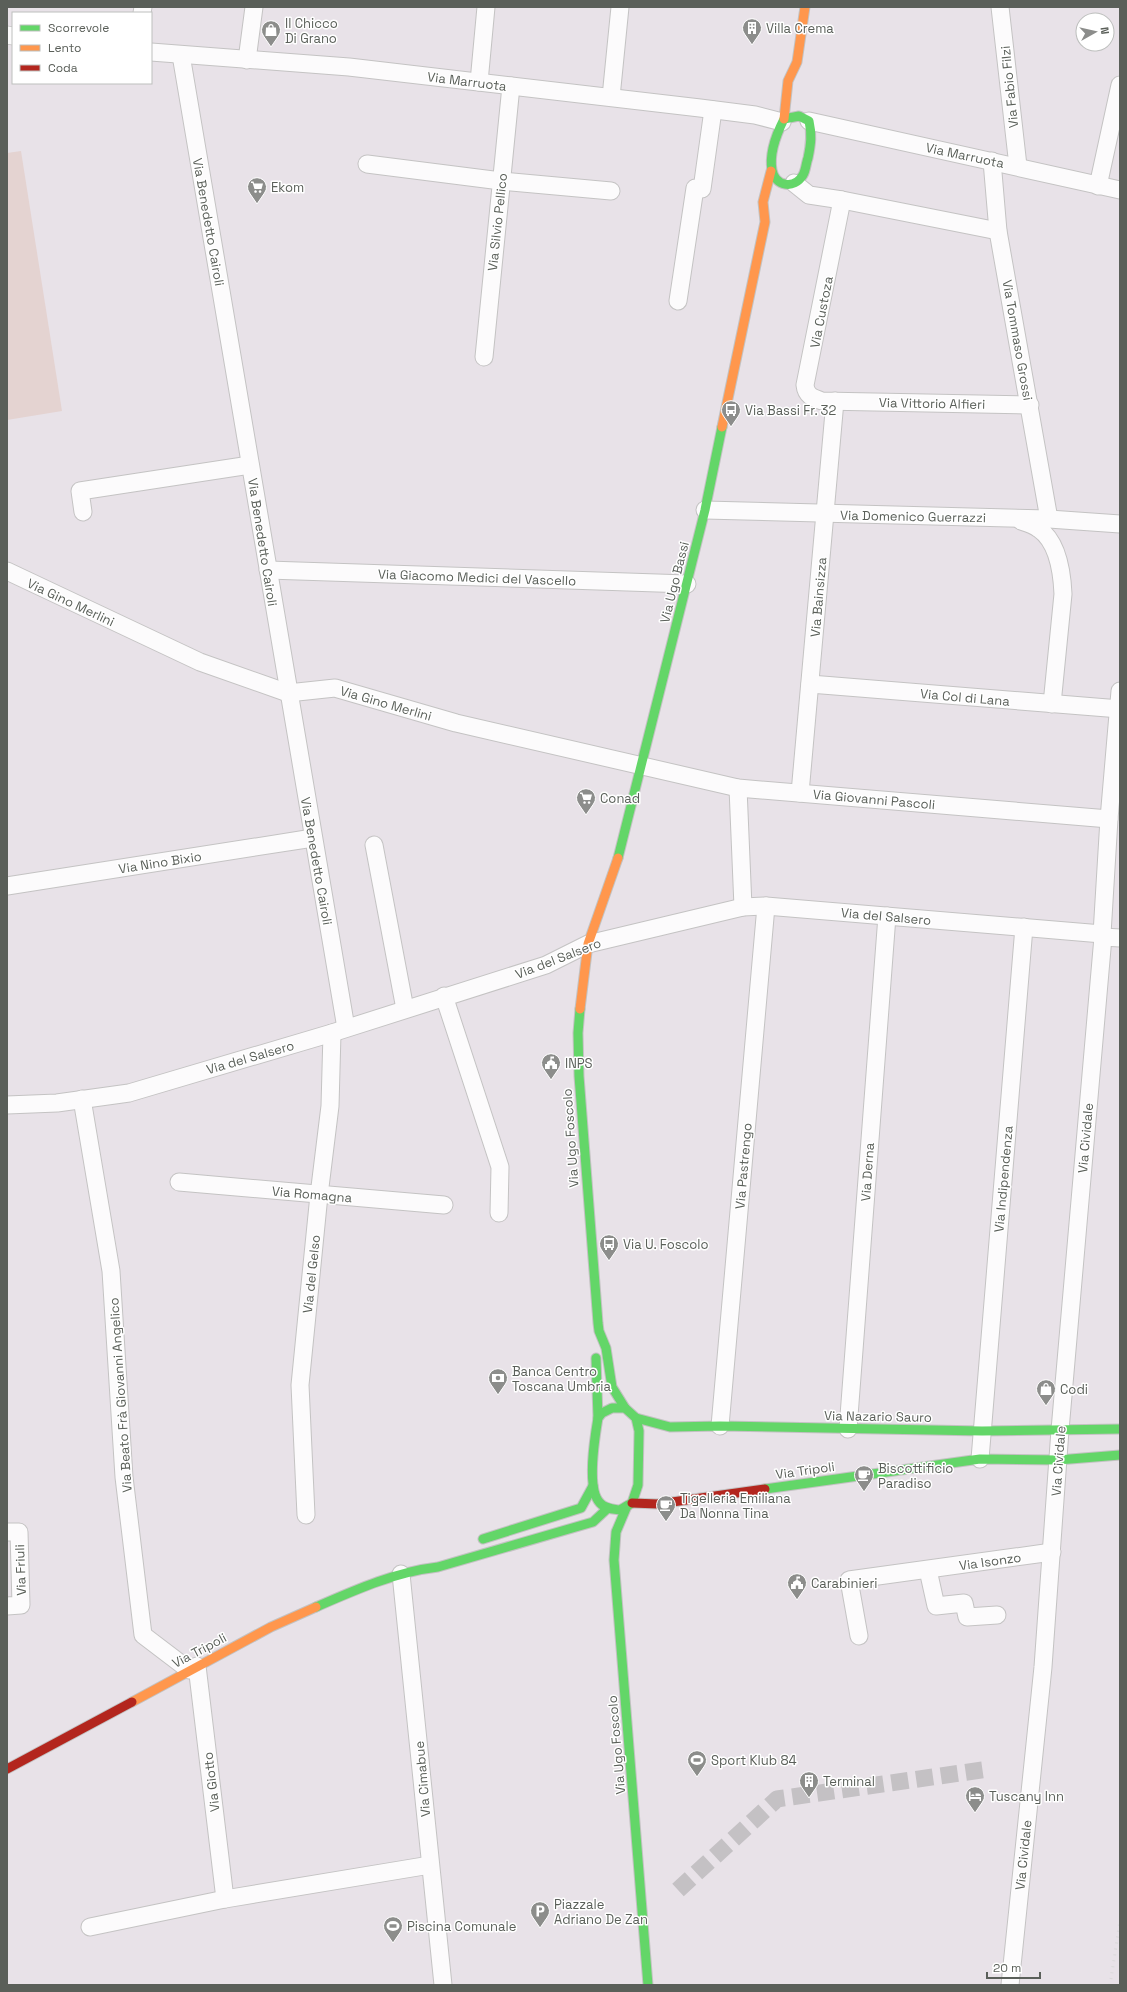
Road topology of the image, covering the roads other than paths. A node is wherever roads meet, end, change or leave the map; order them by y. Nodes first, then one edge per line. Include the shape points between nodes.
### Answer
1 (254, 7) edge
2 (486, 7) edge
3 (620, 7) edge
4 (806, 7) edge
5 (1000, 7) edge
6 (152, 52) edge
7 (181, 55) junction
8 (247, 60) junction
9 (797, 62) junction
10 (800, 81) dead end
11 (479, 82) junction
12 (1120, 85) edge
13 (511, 86) junction
14 (611, 97) junction
15 (713, 110) junction
16 (802, 114) junction
17 (783, 120) junction
18 (992, 161) junction
19 (367, 164) dead end
20 (1018, 166) junction
21 (771, 171) junction
22 (501, 181) junction
23 (790, 185) junction
24 (1098, 186) junction
25 (1120, 190) edge
26 (611, 191) dead end
27 (777, 193) dead end
28 (842, 200) junction
29 (773, 210) dead end
30 (765, 222) junction
31 (998, 231) junction
32 (678, 301) dead end
33 (484, 357) dead end
34 (835, 401) junction
35 (1030, 405) junction
36 (250, 465) junction
37 (705, 510) junction
38 (83, 512) dead end
39 (825, 514) junction
40 (1015, 518) junction
41 (1049, 519) junction
42 (1120, 524) edge
43 (268, 570) junction
44 (7, 571) edge
45 (687, 584) junction
46 (810, 684) junction
47 (1120, 690) edge
48 (288, 693) junction
49 (1052, 704) junction
50 (1119, 709) edge
51 (641, 767) junction
52 (738, 788) junction
53 (800, 793) junction
54 (1109, 819) junction
55 (313, 838) junction
56 (374, 845) dead end
57 (7, 886) edge
58 (766, 906) junction
59 (743, 907) junction
60 (887, 916) junction
61 (1024, 927) junction
62 (1102, 935) junction
63 (1120, 938) edge
64 (588, 944) junction
65 (444, 996) junction
66 (404, 1009) junction
67 (339, 1030) junction
68 (82, 1099) junction
69 (7, 1106) edge
70 (179, 1182) dead end
71 (319, 1194) junction
72 (444, 1205) dead end
73 (499, 1213) dead end
74 (599, 1332) junction
75 (625, 1408) junction
76 (598, 1418) junction
77 (636, 1418) junction
78 (720, 1426) junction
79 (848, 1429) junction
80 (1120, 1429) edge
81 (1060, 1430) junction
82 (982, 1431) junction
83 (1120, 1455) edge
84 (980, 1459) junction
85 (1058, 1460) junction
86 (593, 1486) junction
87 (630, 1504) junction
88 (608, 1508) junction
89 (306, 1515) dead end
90 (7, 1532) edge
91 (471, 1543) dead end
92 (1052, 1552) junction
93 (429, 1558) dead end
94 (928, 1570) junction
95 (406, 1572) junction
96 (7, 1606) edge
97 (996, 1615) dead end
98 (859, 1636) dead end
99 (193, 1668) junction
100 (7, 1769) edge
101 (430, 1865) junction
102 (225, 1899) junction
103 (90, 1927) dead end
104 (444, 1985) edge
105 (648, 1985) edge
106 (1010, 1985) edge

1 - 8 street
2 - 11 street
3 - 14 street
4 - 9 main road
5 - 20 street, Via Fabio Filzi
6 - 7 street, Via Marruota
7 - 8 street, Via Marruota
7 - 36 street, Via Benedetto Cairoli
8 - 11 street, Via Marruota via 349,67
9 - 10 main road
9 - 17 main road via 788,81
11 - 13 street, Via Marruota
12 - 24 street
13 - 14 street, Via Marruota
13 - 22 street, Via Silvio Pellico
14 - 15 street, Via Marruota
15 - 17 street, Via Marruota
15 - 32 street via 702,189 695,188
16 - 17 main road, Via Marruota
16 - 18 street, Via Marruota
16 - 23 main road via 813,136 802,177
17 - 21 main road via 778,132
18 - 20 street, Via Marruota
18 - 31 street, Via Tommaso Grossi
19 - 22 street
20 - 24 street, Via Marruota
21 - 23 main road via 777,182
21 - 30 main road, Via Ugo Bassi via 763,202
22 - 26 street
22 - 33 street, Via Silvio Pellico
23 - 27 main road
23 - 28 street via 809,195
24 - 25 street, Via Marruota
28 - 31 street
28 - 34 street, Via Custoza via 805,385 811,398
29 - 30 main road, Via Ugo Bassi
30 - 37 main road, Via Ugo Bassi
31 - 35 street, Via Tommaso Grossi
34 - 35 street, Via Vittorio Alfieri
34 - 39 street, Via Bainsizza
35 - 41 street, Via Tommaso Grossi
36 - 38 street via 80,491
36 - 43 street, Via Benedetto Cairoli
37 - 39 street, Via Domenico Guerrazzi
37 - 45 main road, Via Ugo Bassi
39 - 40 street, Via Domenico Guerrazzi
39 - 46 street, Via Bainsizza
40 - 41 street, Via Domenico Guerrazzi
40 - 49 street via 1038,528 1052,542 1062,576 1063,594
41 - 42 street, Via Domenico Guerrazzi
43 - 45 street, Via Giacomo Medici del Vascello
43 - 48 street, Via Benedetto Cairoli
44 - 48 street, Via Gino Merlini via 200,662
45 - 51 main road, Via Ugo Bassi
46 - 49 street, Via Col di Lana
46 - 53 street, Via Bainsizza
47 - 50 street, Via Cividale
48 - 51 street, Via Gino Merlini via 335,688 456,724
48 - 55 street, Via Benedetto Cairoli
49 - 50 street, Via Col di Lana
50 - 54 street, Via Cividale
51 - 52 street, Via Giovanni Pascoli
51 - 64 main road, Via Ugo Bassi via 615,871
52 - 53 street, Via Giovanni Pascoli
52 - 59 street
53 - 54 street, Via Giovanni Pascoli
54 - 62 street, Via Cividale
55 - 57 street, Via Nino Bixio
55 - 67 street, Via Benedetto Cairoli
56 - 66 street
58 - 59 street, Via del Salsero
58 - 60 street, Via del Salsero
58 - 78 street, Via Pastrengo
59 - 64 street, Via del Salsero
60 - 61 street, Via del Salsero
60 - 79 street, Via Derna
61 - 62 street, Via del Salsero
61 - 82 street, Via Indipendenza
62 - 63 street, Via del Salsero
62 - 81 street, Via Cividale
64 - 65 street, Via del Salsero via 546,965
64 - 74 main road, Via Ugo Foscolo via 578,1032 579,1076
65 - 66 street, Via del Salsero
65 - 73 street via 500,1167
66 - 67 street, Via del Salsero
67 - 68 street, Via del Salsero via 129,1092
67 - 71 street, Via del Gelso
68 - 69 street, Via del Salsero via 57,1104
68 - 99 street, Via Beato Frà Giovanni Angelico via 111,1271 124,1477 143,1636
70 - 71 street, Via Romagna
71 - 72 street, Via Romagna
71 - 89 street, Via del Gelso via 300,1386
74 - 75 main road via 606,1348 612,1387
74 - 76 main road via 596,1342
75 - 76 main road via 612,1408
75 - 77 main road
76 - 86 main road
77 - 78 main road, Via Nazario Sauro via 670,1427
77 - 87 main road, Via Ugo Foscolo via 639,1431 638,1485
78 - 79 main road, Via Nazario Sauro
79 - 82 main road, Via Nazario Sauro
80 - 81 main road, Via Nazario Sauro
81 - 82 main road, Via Nazario Sauro
81 - 85 street, Via Cividale
82 - 84 street, Via Indipendenza
83 - 85 main road
84 - 85 main road
84 - 87 main road, Via Tripoli via 658,1504
85 - 92 street, Via Cividale
86 - 88 main road via 598,1501
86 - 91 main road via 580,1508
87 - 88 main road, Via Tripoli via 620,1510
87 - 105 main road, Via Ugo Foscolo via 618,1522 614,1537 614,1560
88 - 95 main road via 593,1522 438,1567
90 - 96 street, Via Friuli via 19,1532 22,1606
92 - 94 street, Via Isonzo
92 - 106 street, Via Cividale via 1044,1667
93 - 95 main road
94 - 97 street via 936,1606 964,1603 967,1617
94 - 98 street, Via Isonzo via 848,1580
95 - 99 main road, Via Tripoli via 347,1593 271,1627
95 - 101 street, Via Cimabue
99 - 100 main road, Via Tripoli
99 - 102 street, Via Giotto
101 - 102 street
101 - 104 street, Via Cimabue
102 - 103 street

